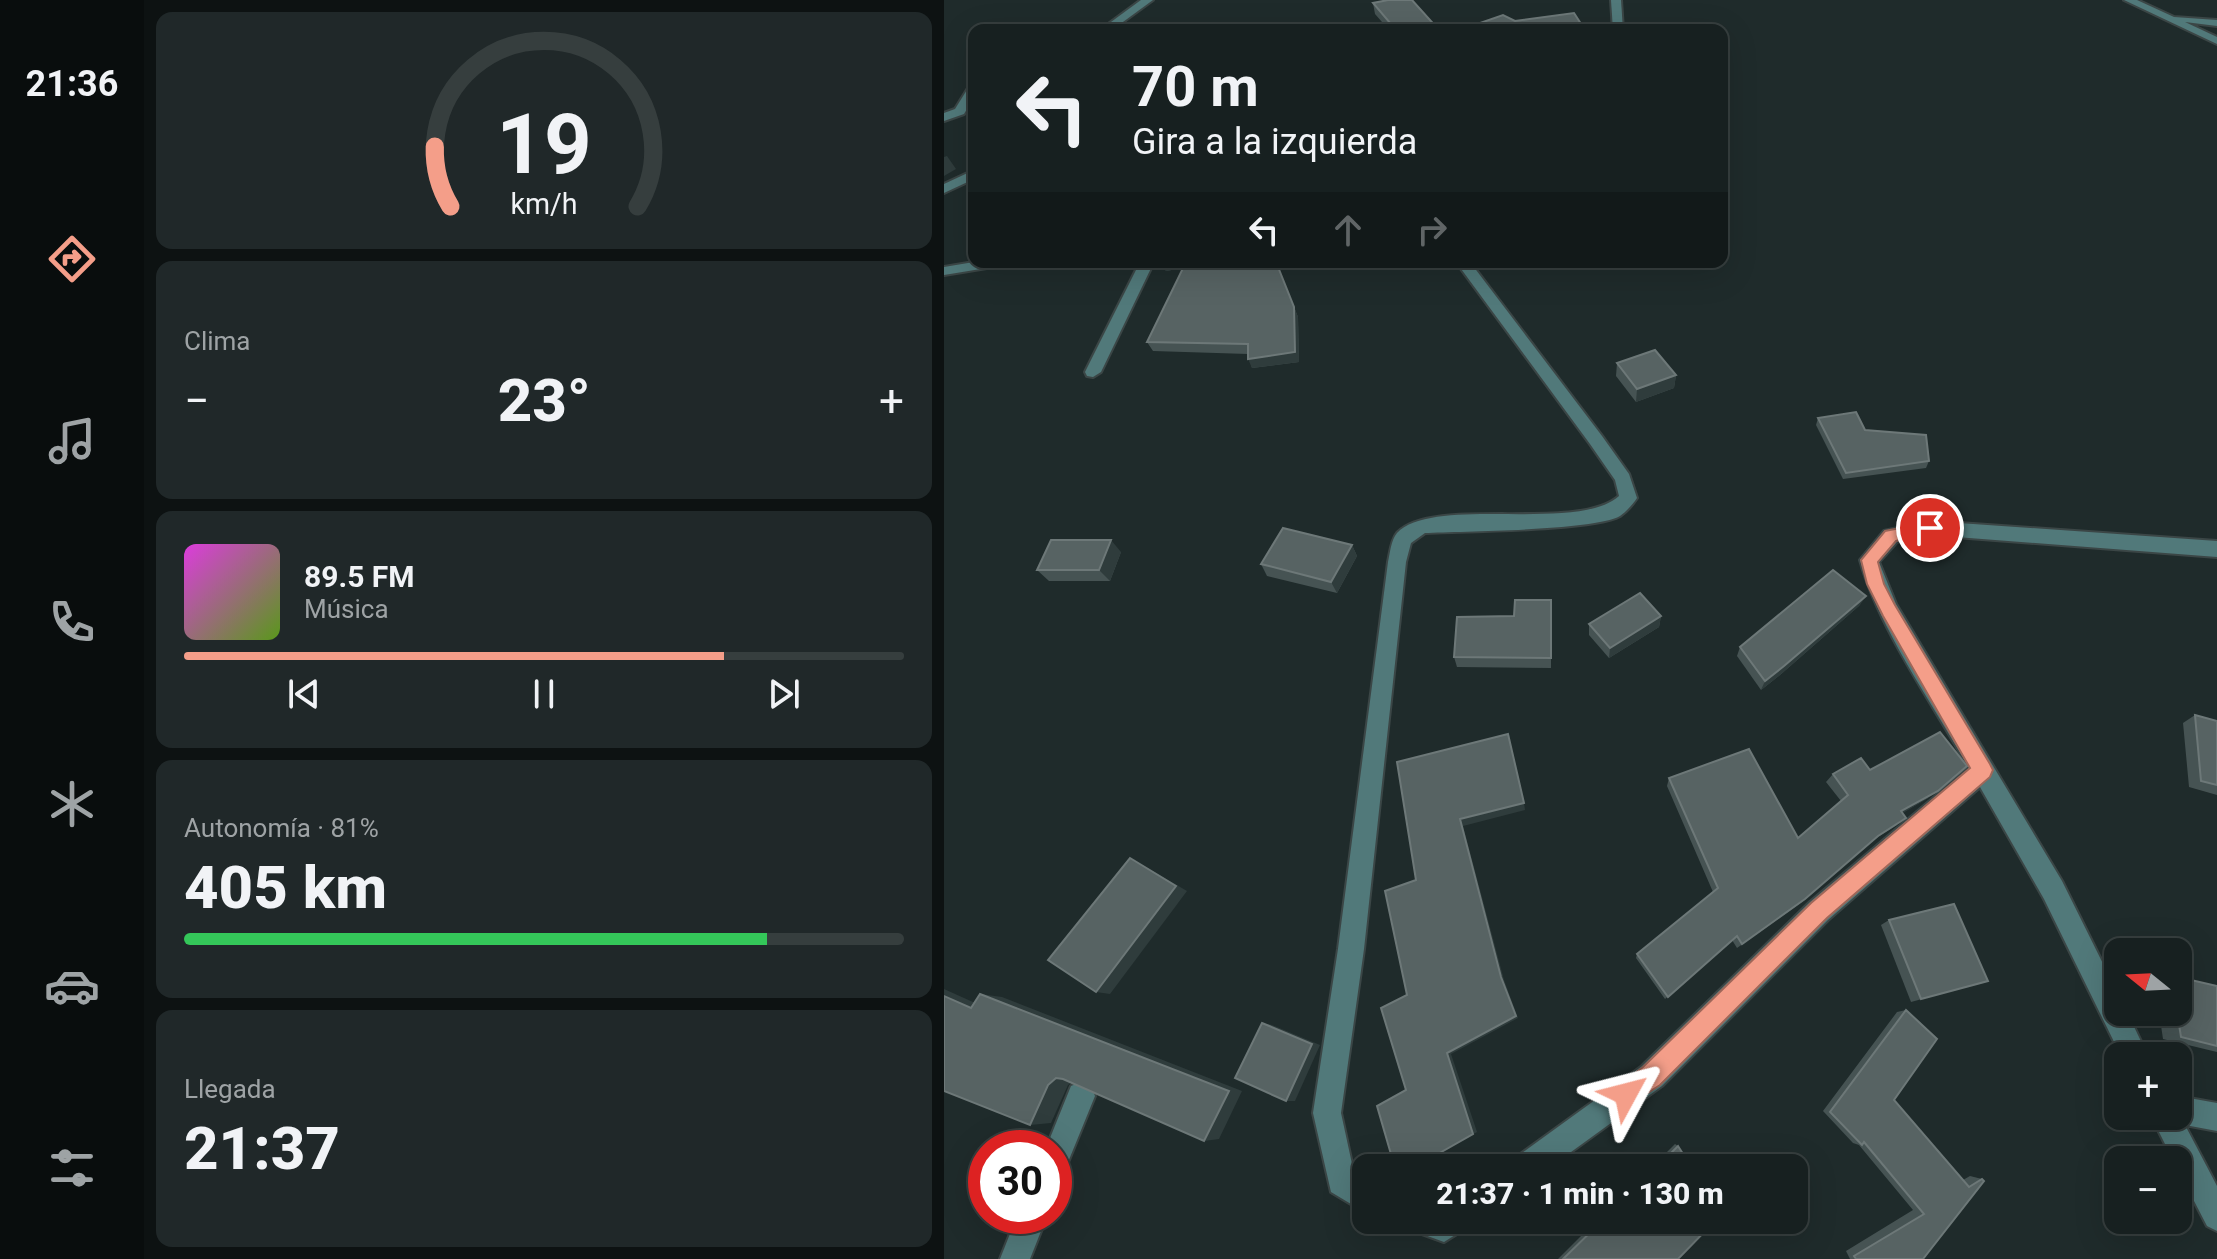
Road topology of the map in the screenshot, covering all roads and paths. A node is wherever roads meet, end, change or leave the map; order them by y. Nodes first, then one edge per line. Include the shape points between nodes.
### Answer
1 (1148, 0) edge
2 (1616, 0) edge
3 (2129, 0) edge
4 (2162, 17) junction
5 (2217, 23) edge
6 (1114, 24) edge
7 (1618, 24) edge
8 (2217, 41) edge
9 (968, 97) edge
10 (944, 117) edge
11 (968, 177) edge
12 (944, 189) edge
13 (968, 267) edge
14 (1144, 268) edge
15 (1467, 268) edge
16 (944, 271) edge
17 (1093, 372) dead end
18 (2217, 549) edge
19 (1983, 770) junction
20 (2128, 1042) edge
21 (1081, 1096) edge
22 (2192, 1113) edge
23 (2217, 1117) edge
24 (1067, 1130) edge
25 (2172, 1130) edge
26 (1544, 1154) edge
27 (1352, 1189) edge
28 (2217, 1216) edge
29 (1025, 1234) edge
30 (1015, 1259) edge

1 - 6 street
2 - 7 street
3 - 4 street
4 - 5 street
4 - 8 street
9 - 10 street via 960,111
11 - 12 street
13 - 16 street
14 - 17 street
15 - 27 street via 1596,440 1623,479 1628,498 1614,511 1421,526 1403,539 1327,1113 1341,1182
18 - 19 street via 1930,528 1891,536 1869,560 1876,584
19 - 20 street via 2053,890
19 - 26 street via 1819,911 1652,1076
21 - 24 street
22 - 23 street
25 - 28 street
29 - 30 street

